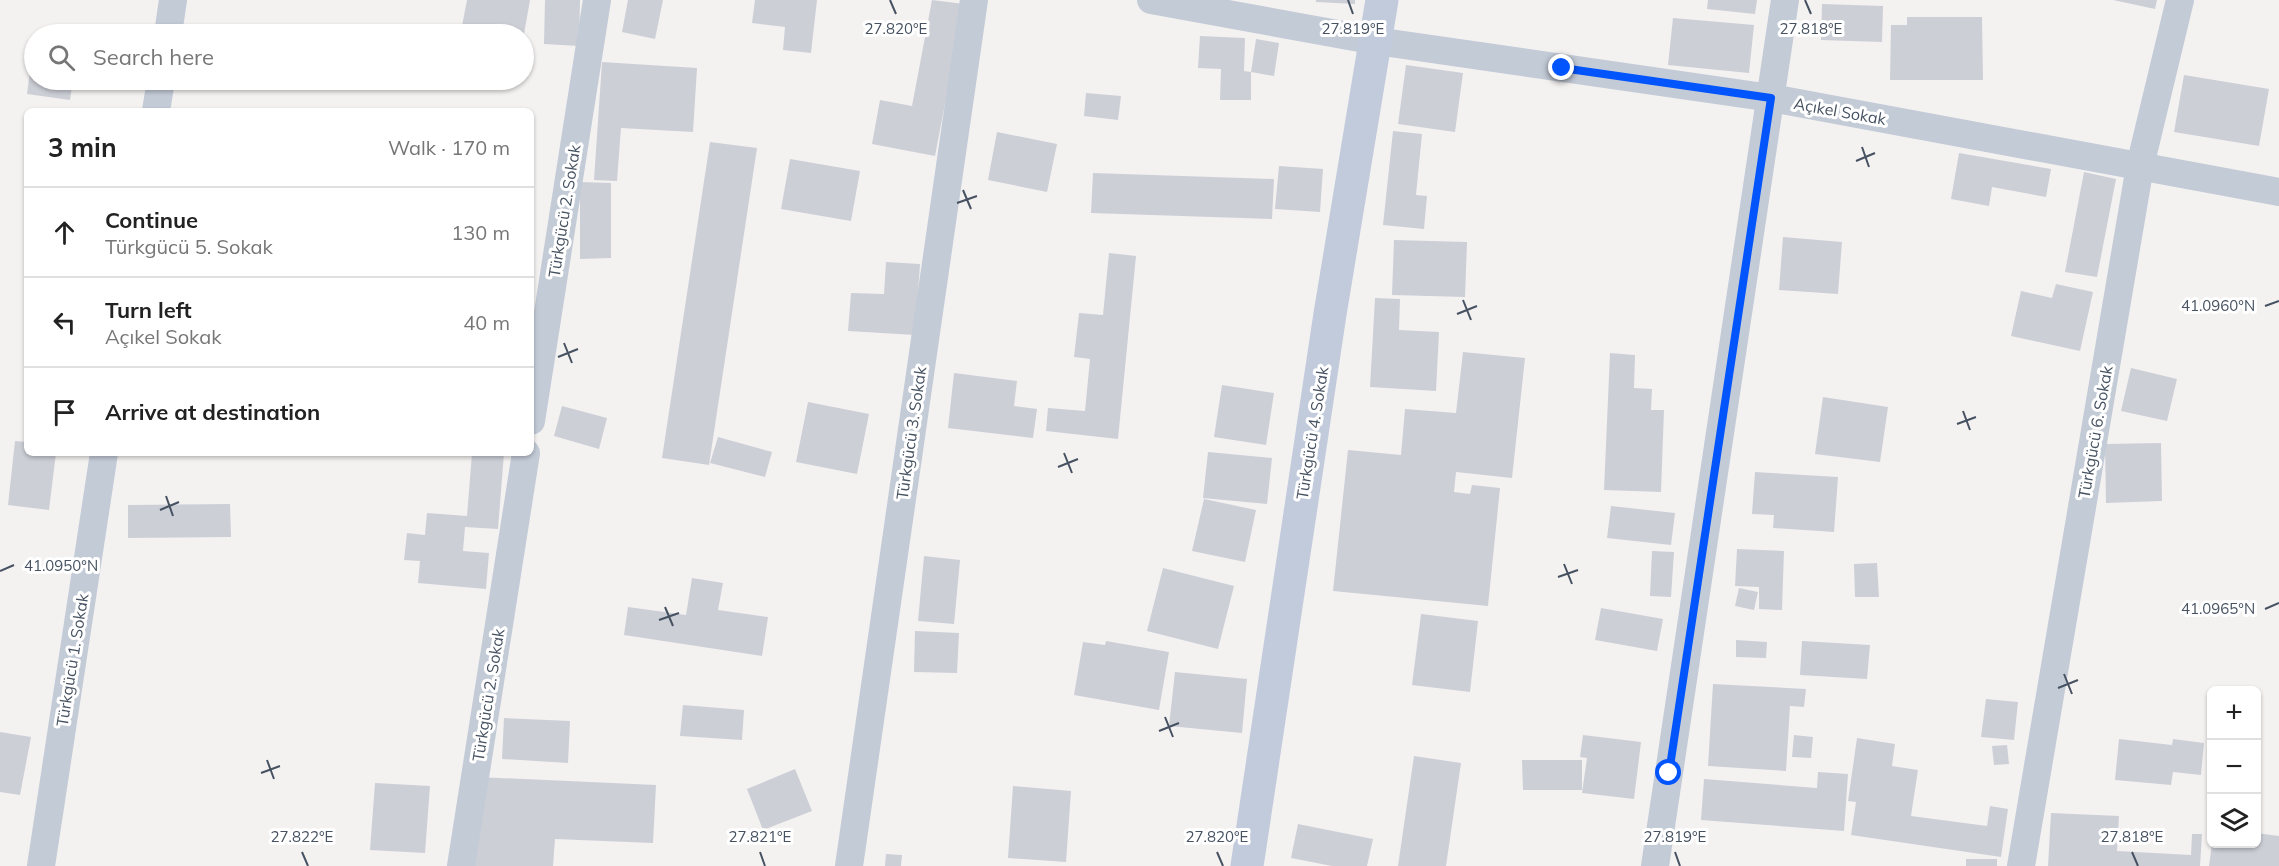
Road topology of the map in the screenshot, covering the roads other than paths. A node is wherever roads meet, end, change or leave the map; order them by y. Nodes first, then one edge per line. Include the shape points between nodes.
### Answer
1 (173, 0) edge
2 (597, 0) edge
3 (974, 0) edge
4 (1151, 0) edge
5 (1382, 0) edge
6 (1785, 0) edge
7 (2180, 0) edge
8 (169, 24) edge
9 (1376, 41) junction
10 (159, 90) edge
11 (1771, 98) junction
12 (156, 108) edge
13 (2140, 166) junction
14 (2279, 192) edge
15 (534, 403) edge
16 (104, 456) edge
17 (526, 456) edge
18 (41, 866) edge
19 (461, 866) edge
20 (849, 866) edge
21 (1246, 866) edge
22 (1655, 866) edge
23 (2021, 866) edge

1 - 8 street
2 - 15 street, Türkgücü 2. Sokak
3 - 20 street, Türkgücü 3. Sokak
4 - 9 street, Açıkel Sokak
5 - 9 main road, Türkgücü 4. Sokak
6 - 11 street
7 - 13 street, Türkgücü 6. Sokak
9 - 11 street, Açıkel Sokak
9 - 21 main road, Türkgücü 4. Sokak
10 - 12 street
11 - 13 street, Açıkel Sokak
11 - 22 street
13 - 14 street, Açıkel Sokak
13 - 23 street, Türkgücü 6. Sokak
16 - 18 street, Türkgücü 1. Sokak
17 - 19 street, Türkgücü 2. Sokak

